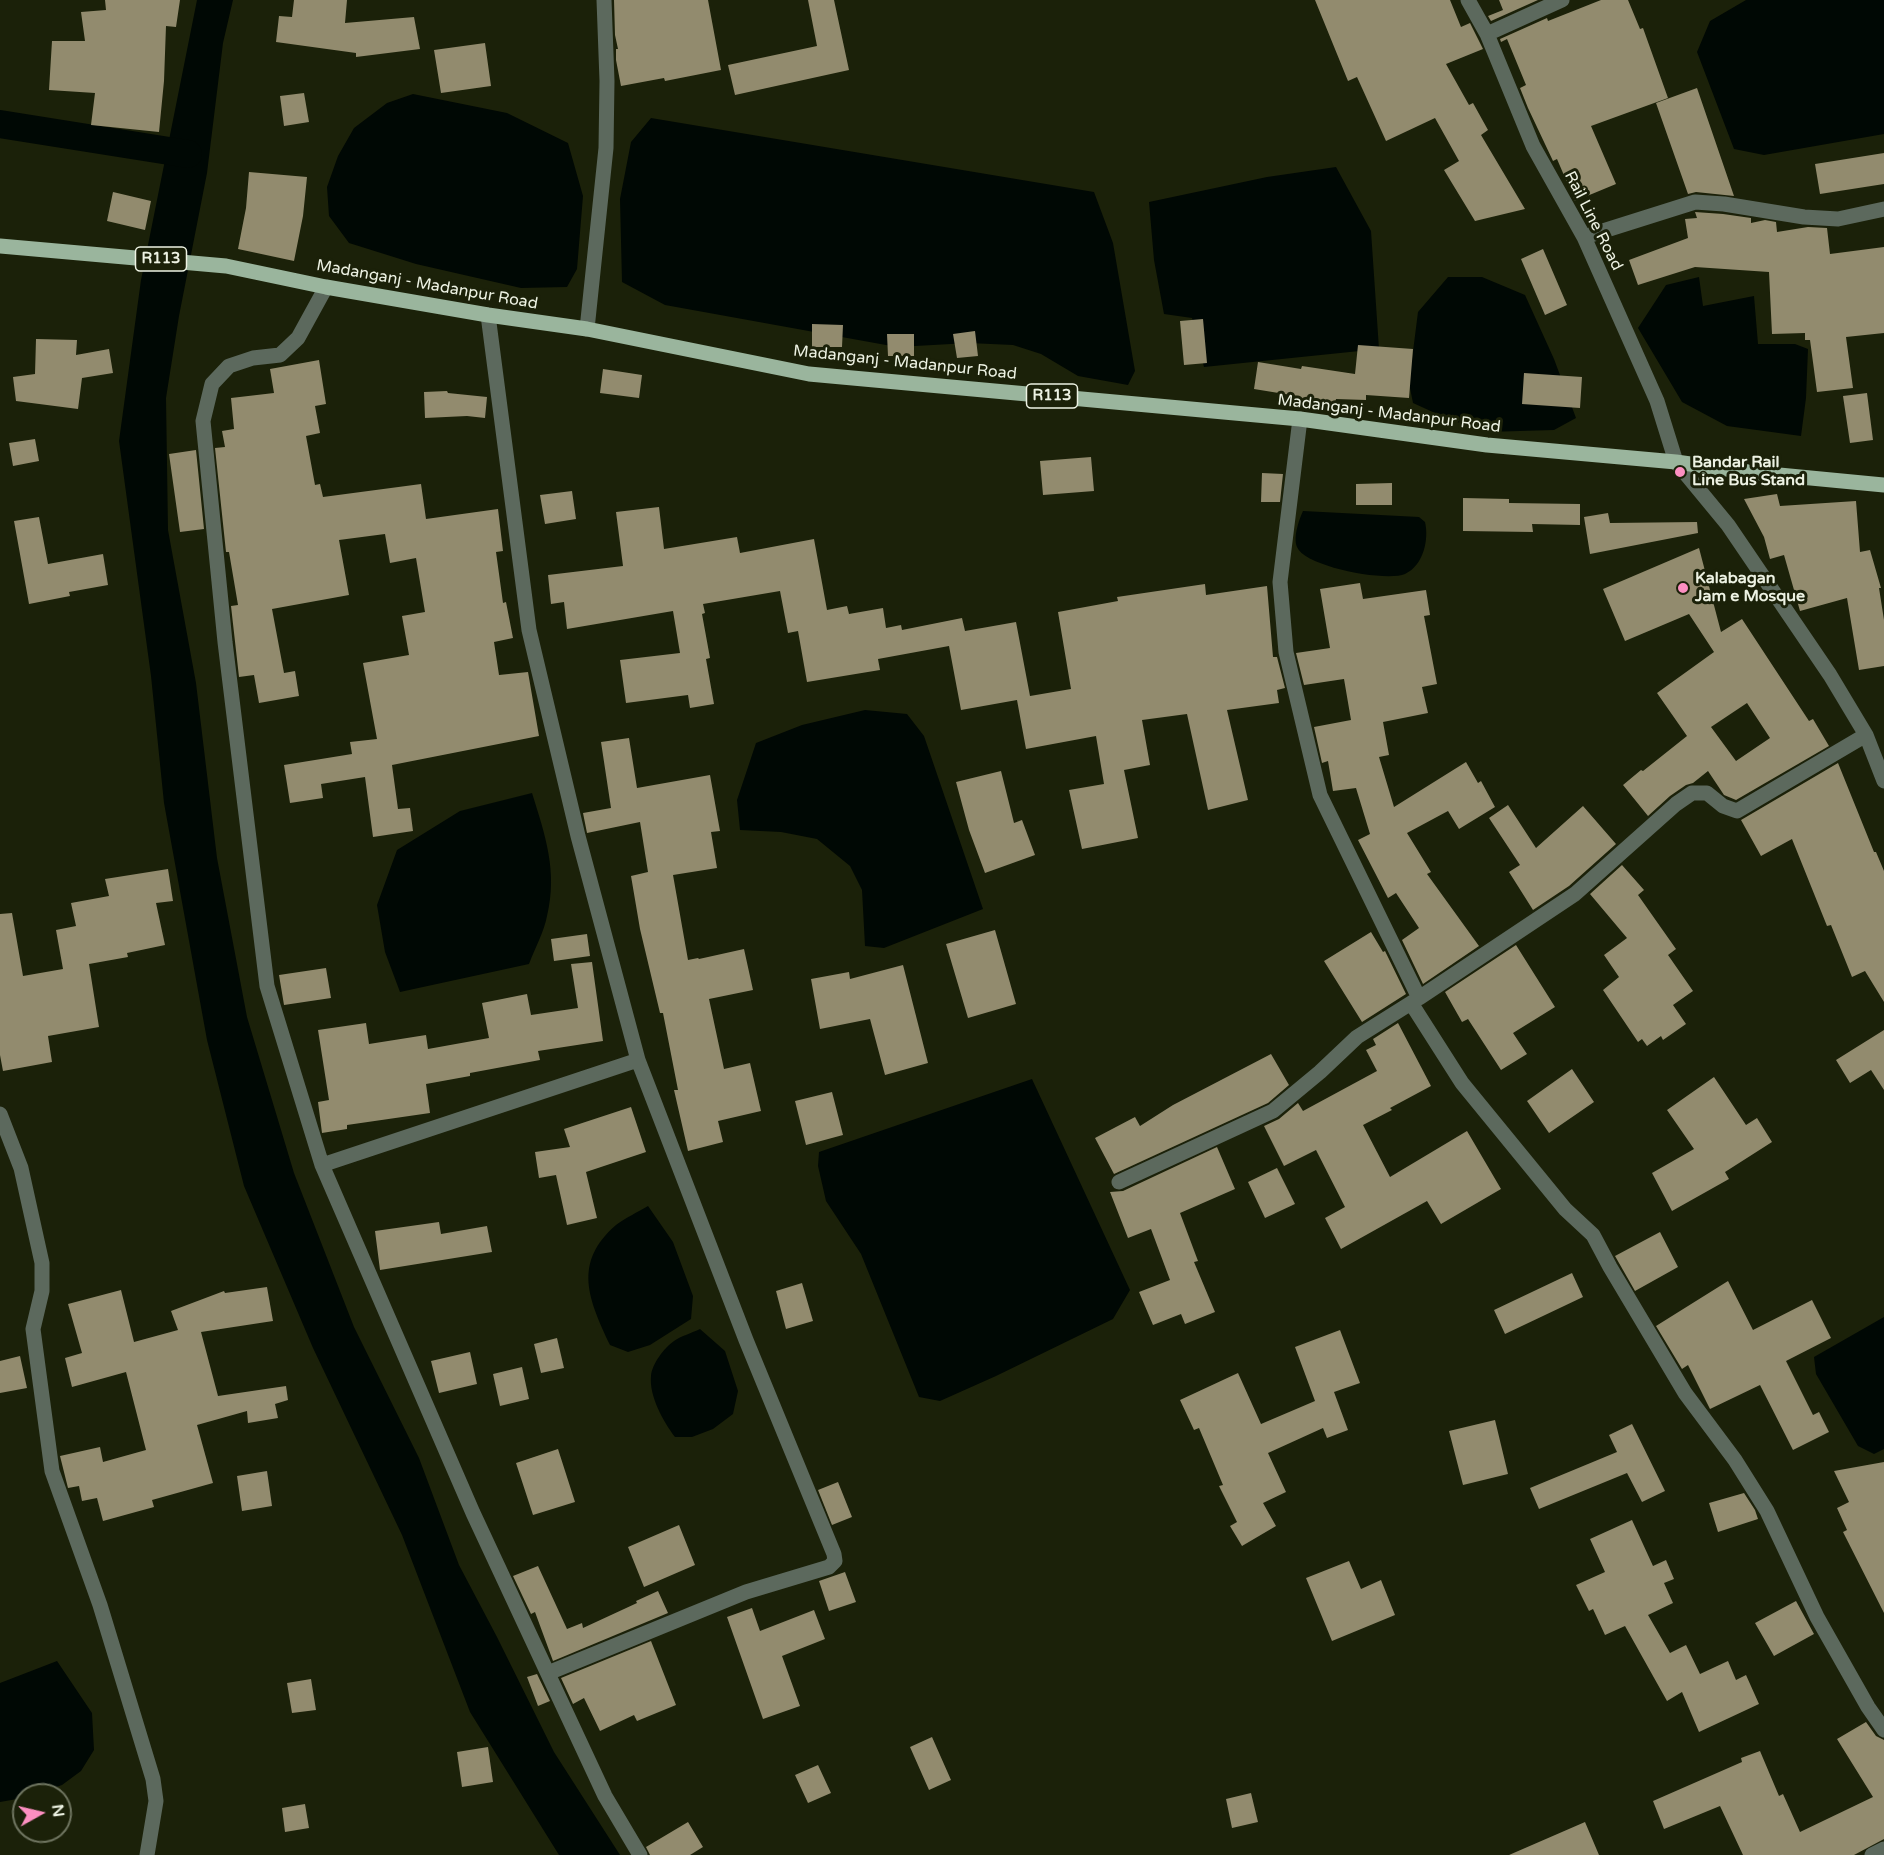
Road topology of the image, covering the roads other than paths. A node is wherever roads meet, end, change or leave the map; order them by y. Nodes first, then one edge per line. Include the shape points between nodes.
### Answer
1 (604, 0) edge
2 (1468, 0) edge
3 (1562, 0) edge
4 (1486, 34) junction
5 (1884, 209) edge
6 (1584, 237) junction
7 (0, 246) edge
8 (326, 287) junction
9 (488, 315) junction
10 (586, 329) junction
11 (1300, 419) junction
12 (1676, 462) junction
13 (1884, 485) edge
14 (1866, 735) junction
15 (1884, 781) edge
16 (1415, 1000) junction
17 (638, 1060) junction
18 (0, 1114) edge
19 (322, 1165) junction
20 (1119, 1182) dead end
21 (548, 1673) junction
22 (1884, 1730) edge
23 (1884, 1849) edge
24 (147, 1855) edge
25 (640, 1855) edge
26 (1872, 1855) edge

1 - 10 street via 606,148
2 - 4 street, Rail Line Road
3 - 4 street
4 - 6 street, Rail Line Road via 1533,146
5 - 6 street via 1838,219 1695,202
6 - 12 street, Rail Line Road via 1657,401
7 - 8 main road, Madanganj - Madanpur Road / R113 via 226,266
8 - 9 main road, Madanganj - Madanpur Road / R113
8 - 19 street via 298,338 280,356 253,358 223,372 212,384 203,421 225,642 267,986
9 - 10 main road, Madanganj - Madanpur Road / R113
9 - 17 street via 529,630 578,836
10 - 11 main road, Madanganj - Madanpur Road / R113 via 809,374
11 - 12 main road, Madanganj - Madanpur Road / R113 via 1487,445
11 - 16 street via 1280,582 1286,652 1320,795
12 - 13 main road, Madanganj - Madanpur Road / R113
12 - 14 street via 1735,535
14 - 15 street
14 - 16 street via 1737,811 1707,793 1692,793 1575,894
16 - 20 street via 1357,1036 1273,1111
16 - 22 street via 1462,1083 1565,1209 1593,1235 1685,1393 1736,1460 1767,1511 1817,1617
17 - 19 street
17 - 21 street via 835,1561 746,1592
18 - 24 street via 21,1168 42,1263 42,1291 33,1329 52,1471 100,1605 153,1779 156,1801
19 - 21 street via 473,1513
21 - 25 street via 605,1796
23 - 26 street

